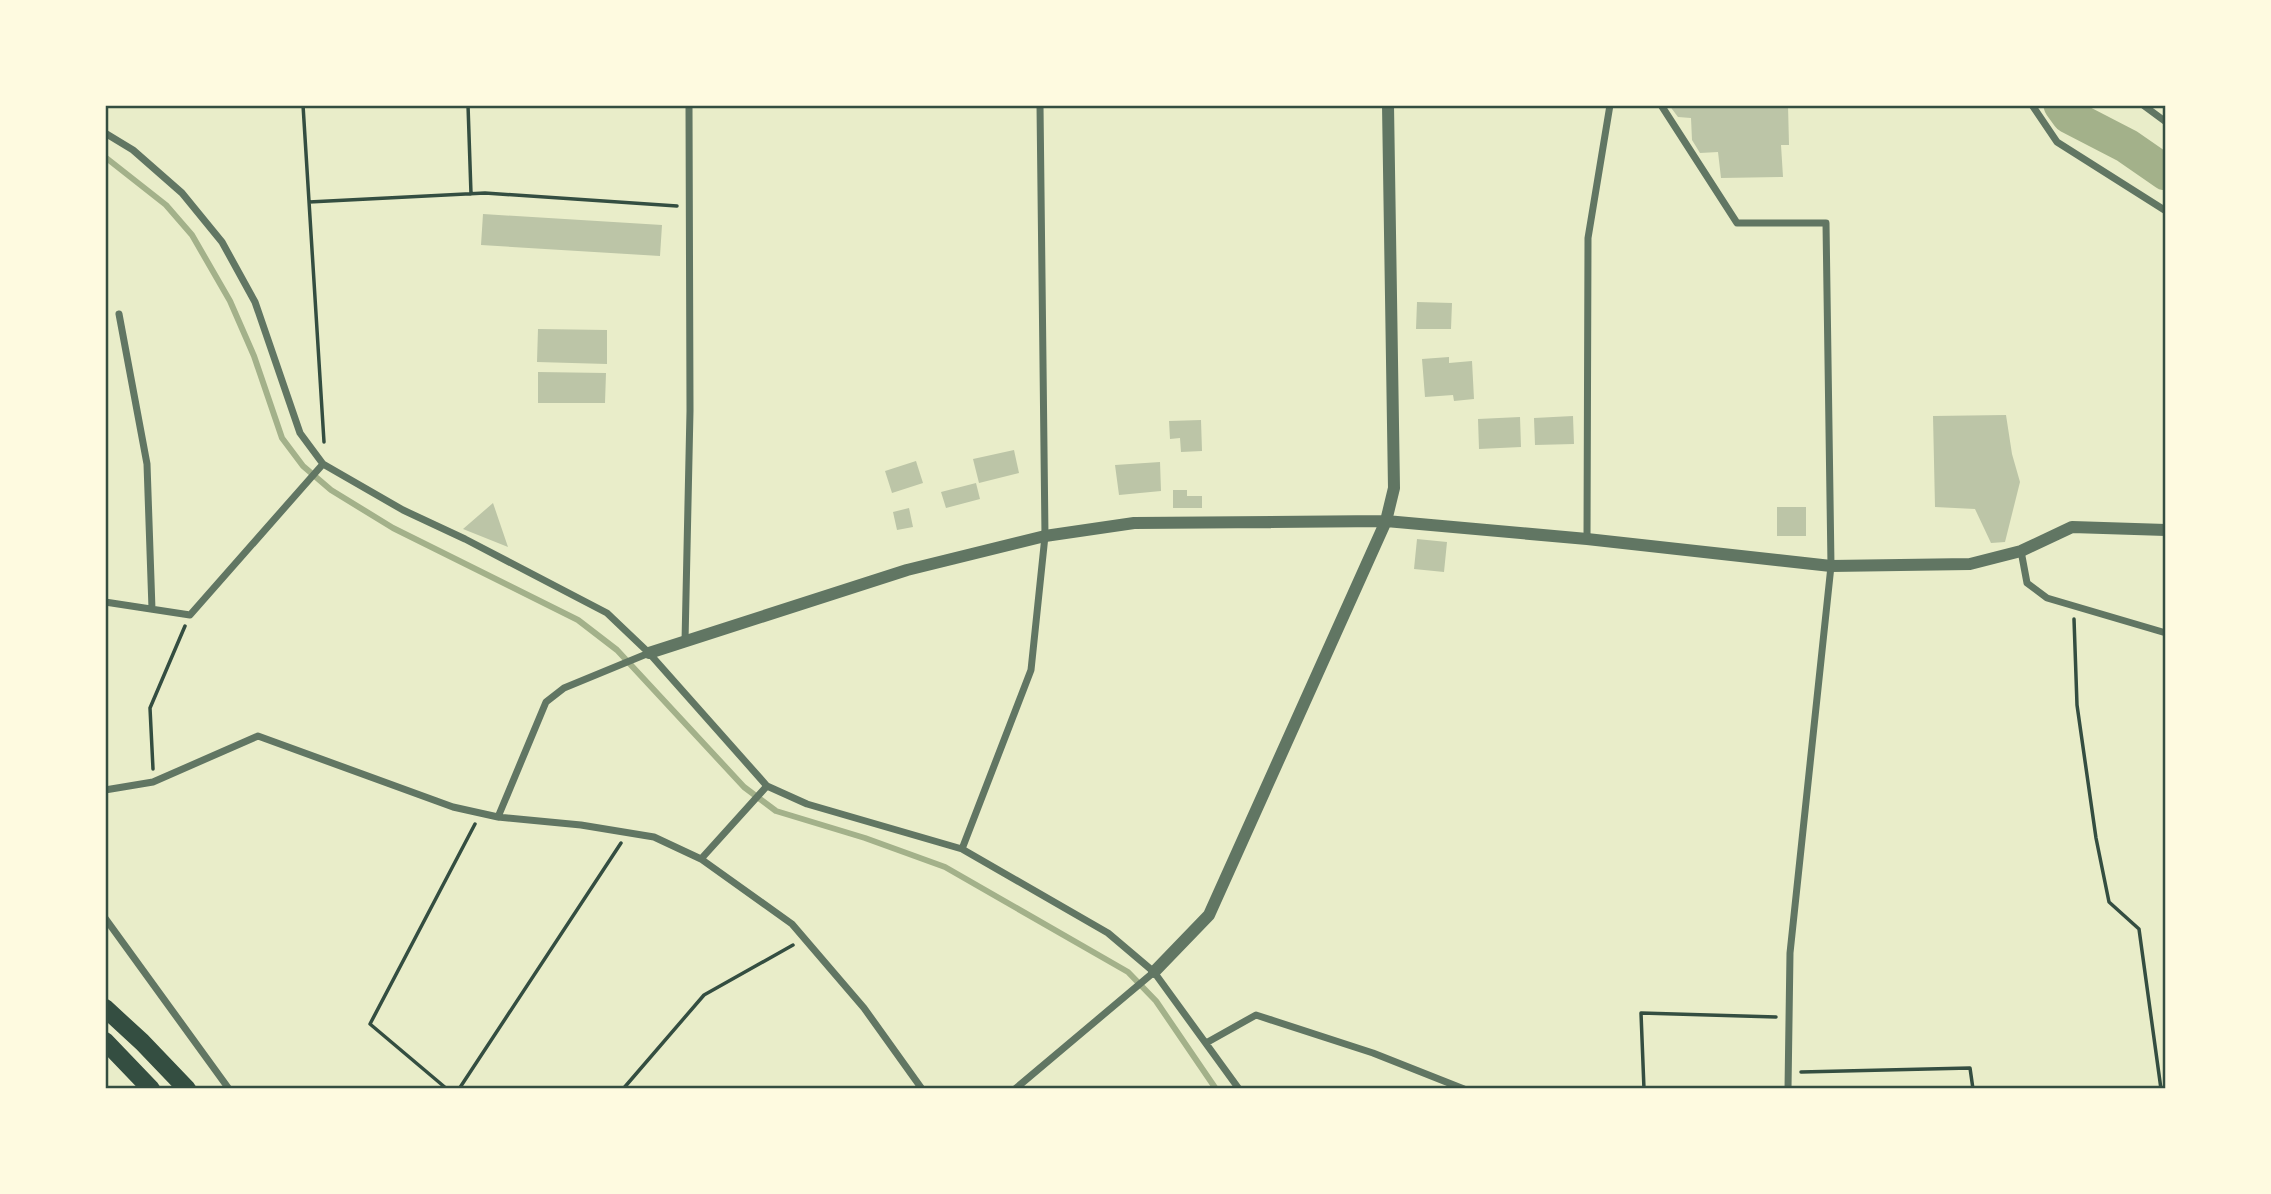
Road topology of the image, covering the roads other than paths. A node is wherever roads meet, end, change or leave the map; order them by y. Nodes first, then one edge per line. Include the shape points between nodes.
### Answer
1 (689, 105) edge
2 (1040, 105) edge
3 (1388, 105) edge
4 (1610, 105) edge
5 (1661, 105) edge
6 (2032, 105) edge
7 (2143, 105) edge
8 (2166, 122) edge
9 (105, 133) edge
10 (2166, 211) edge
11 (119, 314) dead end
12 (323, 464) junction
13 (1386, 521) junction
14 (2166, 530) edge
15 (1045, 536) junction
16 (1587, 539) junction
17 (2021, 551) junction
18 (1831, 566) junction
19 (105, 603) edge
20 (152, 609) junction
21 (2166, 634) edge
22 (685, 642) junction
23 (649, 653) junction
24 (767, 786) junction
25 (105, 790) edge
26 (498, 817) junction
27 (961, 849) junction
28 (701, 859) junction
29 (105, 919) edge
30 (1154, 972) junction
31 (105, 1008) edge
32 (105, 1041) edge
33 (1206, 1043) junction
34 (151, 1089) edge
35 (187, 1089) edge
36 (229, 1089) edge
37 (922, 1089) edge
38 (1016, 1089) edge
39 (1239, 1089) edge
40 (1464, 1089) edge
41 (1788, 1089) edge

1 - 22 street
2 - 15 street
3 - 13 street via 1394,488
4 - 16 street via 1588,238
5 - 18 street via 1737,223 1826,223
6 - 10 street via 2057,142
7 - 8 street
9 - 12 street via 133,150 182,193 222,242 255,302 300,433
11 - 20 street via 147,464
12 - 20 street via 190,615
12 - 23 street via 402,510 607,612
13 - 15 street via 1134,523
13 - 16 street
13 - 30 street via 1209,915
14 - 17 street via 2072,527
15 - 22 street via 907,570
15 - 27 street via 1031,670
16 - 18 street
17 - 18 street via 1970,564
17 - 21 street via 2027,583 2047,598
18 - 41 street via 1790,953
19 - 20 street
22 - 23 street
23 - 24 street
23 - 26 street via 564,688 546,702
24 - 27 street via 807,804
24 - 28 street
25 - 26 street via 153,782 258,736 453,807
26 - 28 street via 653,837
27 - 30 street via 1108,933
28 - 37 street via 792,924 864,1008
29 - 36 street
30 - 33 street
30 - 38 street
31 - 35 main road
32 - 34 main road
33 - 39 street
33 - 40 street via 1256,1015 1374,1053

